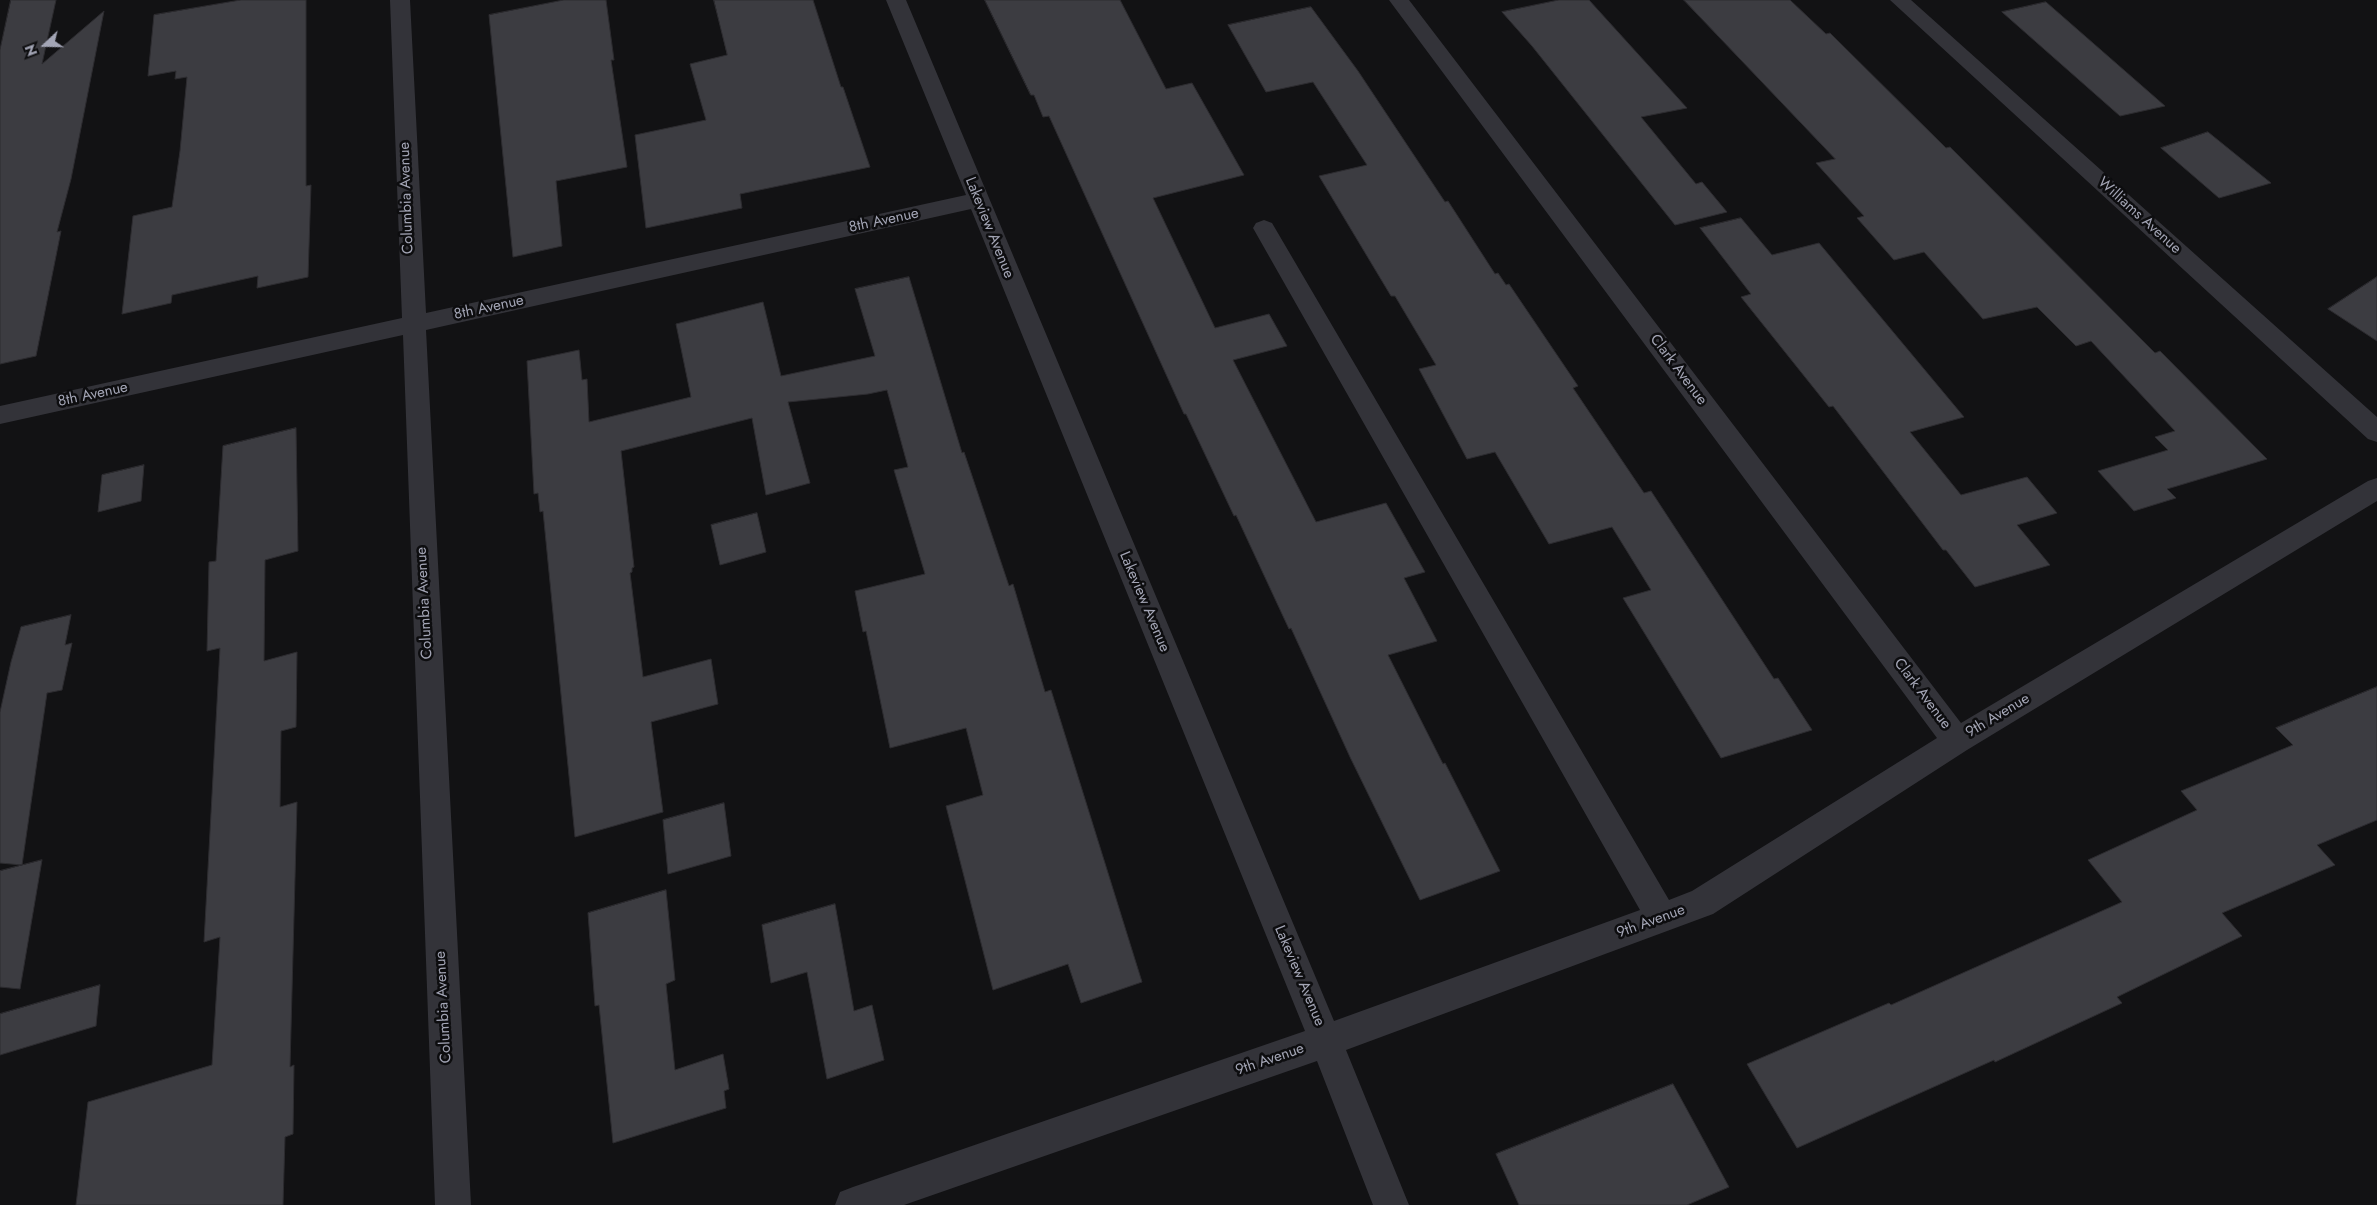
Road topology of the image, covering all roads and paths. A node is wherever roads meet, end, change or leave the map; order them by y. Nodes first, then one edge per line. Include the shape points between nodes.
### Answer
1 (400, 0) edge
2 (896, 0) edge
3 (1399, 0) edge
4 (1900, 0) edge
5 (977, 200) junction
6 (1264, 228) dead end
7 (412, 325) junction
8 (0, 415) edge
9 (2377, 432) edge
10 (2377, 488) edge
11 (1957, 741) junction
12 (1662, 918) junction
13 (1326, 1040) junction
14 (453, 1205) edge
15 (853, 1205) edge
16 (1391, 1205) edge

1 - 7 street, Columbia Avenue
2 - 5 street, Lakeview Avenue
3 - 11 street, Clark Avenue
4 - 9 street, Williams Avenue
5 - 7 street, 8th Avenue
5 - 13 street, Lakeview Avenue
6 - 12 street
7 - 8 street, 8th Avenue
7 - 14 street, Columbia Avenue
10 - 11 street, 9th Avenue
11 - 12 street, 9th Avenue via 1702,903
12 - 13 street, 9th Avenue
13 - 15 street, 9th Avenue
13 - 16 street, Lakeview Avenue

